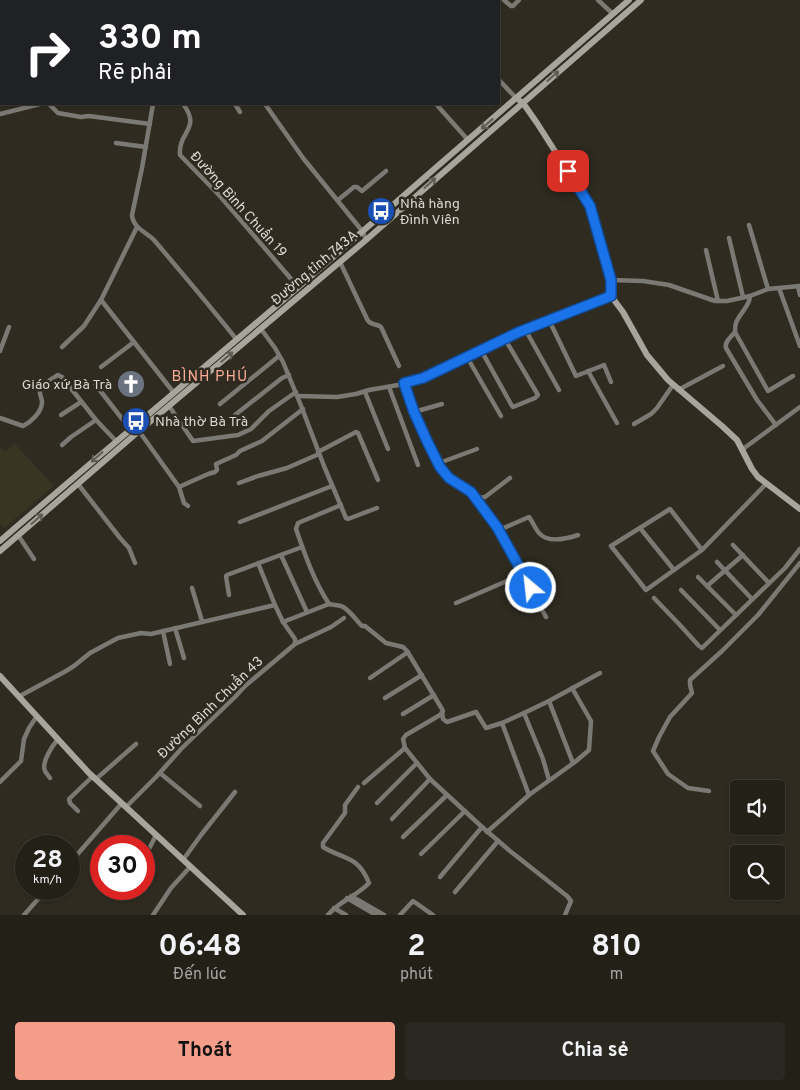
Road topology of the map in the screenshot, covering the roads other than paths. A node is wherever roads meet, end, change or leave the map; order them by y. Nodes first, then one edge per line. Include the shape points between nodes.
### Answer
1 (504, 0) edge
2 (518, 0) edge
3 (598, 0) edge
4 (629, 0) edge
5 (641, 0) edge
6 (613, 14) junction
7 (603, 22) junction
8 (608, 29) junction
9 (500, 81) edge
10 (520, 101) junction
11 (36, 105) edge
12 (50, 105) edge
13 (153, 105) edge
14 (184, 105) edge
15 (236, 105) edge
16 (267, 105) edge
17 (437, 105) edge
18 (240, 112) dead end
19 (0, 114) edge
20 (150, 124) junction
21 (468, 140) junction
22 (116, 143) dead end
23 (146, 147) junction
24 (386, 172) dead end
25 (338, 200) junction
26 (750, 225) dead end
27 (137, 227) junction
28 (363, 232) junction
29 (729, 238) dead end
30 (366, 240) junction
31 (706, 250) dead end
32 (340, 262) junction
33 (611, 280) junction
34 (799, 286) edge
35 (298, 287) junction
36 (779, 288) junction
37 (768, 289) junction
38 (800, 295) edge
39 (611, 296) junction
40 (750, 296) junction
41 (743, 297) junction
42 (101, 300) junction
43 (718, 301) junction
44 (549, 320) junction
45 (9, 327) dead end
46 (261, 329) junction
47 (525, 329) junction
48 (735, 332) junction
49 (505, 338) junction
50 (237, 340) junction
51 (134, 342) junction
52 (62, 346) dead end
53 (800, 346) edge
54 (481, 350) junction
55 (0, 351) edge
56 (279, 356) junction
57 (467, 357) junction
58 (399, 366) dead end
59 (723, 366) dead end
60 (101, 367) dead end
61 (588, 371) junction
62 (289, 375) junction
63 (793, 376) dead end
64 (611, 382) dead end
65 (404, 383) junction
66 (95, 384) dead end
67 (389, 387) junction
68 (676, 387) junction
69 (559, 390) dead end
70 (365, 392) junction
71 (174, 393) junction
72 (296, 394) junction
73 (81, 402) junction
74 (220, 404) dead end
75 (442, 404) dead end
76 (169, 406) junction
77 (303, 409) junction
78 (798, 409) edge
79 (414, 412) junction
80 (235, 414) dead end
81 (61, 415) dead end
82 (800, 415) edge
83 (501, 416) dead end
84 (0, 418) edge
85 (96, 420) junction
86 (145, 422) junction
87 (617, 424) dead end
88 (634, 424) dead end
89 (776, 425) junction
90 (130, 429) junction
91 (139, 432) junction
92 (116, 441) junction
93 (62, 445) dead end
94 (388, 449) dead end
95 (477, 449) dead end
96 (742, 449) junction
97 (319, 453) junction
98 (439, 463) junction
99 (418, 465) dead end
100 (510, 478) dead end
101 (378, 480) dead end
102 (239, 482) dead end
103 (78, 484) junction
104 (766, 484) junction
105 (332, 486) junction
106 (179, 487) junction
107 (476, 499) junction
108 (340, 505) junction
109 (188, 506) dead end
110 (377, 508) dead end
111 (800, 509) edge
112 (240, 522) dead end
113 (640, 528) junction
114 (499, 530) junction
115 (18, 535) junction
116 (578, 535) dead end
117 (0, 541) edge
118 (733, 545) dead end
119 (302, 547) junction
120 (800, 549) edge
121 (702, 550) junction
122 (0, 551) edge
123 (281, 555) junction
124 (743, 555) junction
125 (34, 559) dead end
126 (717, 562) dead end
127 (135, 563) dead end
128 (800, 563) edge
129 (258, 564) junction
130 (674, 570) junction
131 (725, 571) junction
132 (523, 574) junction
133 (698, 577) dead end
134 (769, 584) junction
135 (707, 586) junction
136 (192, 588) dead end
137 (681, 590) dead end
138 (229, 595) dead end
139 (654, 598) dead end
140 (752, 599) junction
141 (456, 603) dead end
142 (329, 604) junction
143 (275, 605) junction
144 (307, 612) junction
145 (736, 615) junction
146 (546, 617) dead end
147 (344, 618) dead end
148 (202, 621) junction
149 (283, 622) junction
150 (175, 628) junction
151 (720, 630) junction
152 (163, 631) junction
153 (295, 644) junction
154 (408, 652) junction
155 (184, 658) dead end
156 (170, 664) dead end
157 (600, 673) dead end
158 (422, 675) junction
159 (0, 676) edge
160 (370, 678) dead end
161 (572, 688) junction
162 (434, 695) junction
163 (20, 696) junction
164 (385, 698) dead end
165 (549, 701) junction
166 (442, 712) junction
167 (524, 713) junction
168 (403, 714) dead end
169 (37, 716) junction
170 (502, 724) junction
171 (58, 739) junction
172 (136, 744) dead end
173 (405, 748) junction
174 (417, 763) junction
175 (573, 763) junction
176 (160, 773) junction
177 (94, 777) junction
178 (50, 778) dead end
179 (430, 779) junction
180 (549, 780) junction
181 (0, 782) edge
182 (364, 783) dead end
183 (358, 786) dead end
184 (709, 791) dead end
185 (235, 792) dead end
186 (447, 795) junction
187 (529, 795) junction
188 (377, 803) dead end
189 (124, 805) junction
190 (200, 806) dead end
191 (78, 811) dead end
192 (465, 811) junction
193 (392, 819) dead end
194 (482, 827) junction
195 (487, 832) junction
196 (156, 835) joint
197 (403, 837) dead end
198 (498, 841) junction
199 (80, 852) edge
200 (421, 854) dead end
201 (183, 860) junction
202 (190, 867) junction
203 (440, 877) dead end
204 (455, 892) dead end
205 (349, 897) junction
206 (37, 900) edge
207 (334, 908) junction
208 (24, 915) edge
209 (153, 915) edge
210 (243, 915) edge
211 (328, 915) edge
212 (346, 915) edge
213 (376, 915) edge
214 (384, 915) edge
215 (400, 915) edge
216 (434, 915) edge
217 (565, 915) edge

1 - 2 street via 513,6
3 - 6 street
4 - 6 main road, Đường tỉnh 743A
5 - 8 main road, Đường tỉnh 743A
6 - 7 main road, Đường tỉnh 743A
7 - 8 main road
7 - 10 main road, Đường tỉnh 743A
10 -> 8 main road, Đường tỉnh 743A
9 - 10 street
10 -> 21 main road, Đường tỉnh 743A
30 -> 10 main road, Đường tỉnh 743A
10 - 33 main road via 590,206
11 - 19 street
12 - 20 street via 58,113
13 - 20 street
14 - 35 street, Đường Bình Chuẩn 19 via 191,122 180,146 182,158 219,195
15 - 18 street
16 - 25 street via 297,150
17 - 21 street
20 - 23 street
21 - 28 main road, Đường tỉnh 743A
22 - 23 street
23 - 27 street via 132,215
24 - 25 street via 362,191 354,187
25 - 28 street
26 - 37 street
27 - 42 street
27 - 50 street via 163,250
28 - 30 street
28 - 35 main road, Đường tỉnh 743A
29 - 41 street
30 - 32 main road, Đường tỉnh 743A
31 - 43 street
32 - 46 main road, Đường tỉnh 743A
32 - 58 street via 368,322 381,327
33 - 39 main road
33 - 43 street via 642,280 669,285
34 - 36 street
34 - 38 street
35 - 50 main road, Đường tỉnh 743A
36 - 37 street
36 - 53 street
37 - 40 street
39 - 44 street
39 - 68 main road via 647,355
40 - 41 street
40 - 48 street via 735,325
41 - 43 street
42 - 51 street
42 - 52 street via 84,326
44 - 47 street
44 - 61 street via 576,376
45 - 55 street
46 - 56 street
76 -> 46 main road, Đường tỉnh 743A
47 - 49 street
47 - 69 street
48 - 63 street via 768,391
48 - 89 street via 726,348
49 - 54 street
49 - 54 street via 538,395 535,398 512,406
50 - 71 main road, Đường tỉnh 743A
51 - 60 street
51 - 71 street
54 - 57 street
56 - 62 street
56 - 74 street
57 - 65 street via 423,378
57 - 83 street
59 - 68 street
61 - 64 street via 604,365
61 - 87 street
62 - 72 street
62 - 80 street
65 - 67 street
65 - 79 street
66 - 90 street
67 - 70 street
67 - 99 street
68 - 88 street via 651,414
68 - 96 main road via 729,432
70 - 72 street via 337,397
70 - 94 street
71 - 86 main road, Đường tỉnh 743A
72 - 76 street via 238,436 193,442
72 - 77 street
73 - 81 street
73 - 84 street via 58,375 40,389 42,405 28,424 23,426
73 - 85 street
75 - 79 street
76 - 86 main road, Đường tỉnh 743A
77 - 97 street
77 - 106 street via 262,441 216,464 216,471
78 - 82 street
78 - 89 street
79 - 98 street
85 - 92 street
85 - 93 street
86 - 90 main road, Đường tỉnh 743A
86 - 91 main road, Đường tỉnh 743A
89 - 96 street
90 - 92 main road, Đường tỉnh 743A
91 - 103 main road, Đường tỉnh 743A
91 - 106 street
92 -> 117 main road, Đường tỉnh 743A
95 - 98 street
96 - 104 main road via 752,469
97 - 101 street via 358,432
97 - 102 street via 287,468
97 - 105 street
98 - 107 street via 449,478
100 - 107 street via 485,497
115 -> 103 main road, Đường tỉnh 743A
103 - 127 street via 129,548
104 - 111 main road
104 - 121 street
105 - 108 street
105 - 112 street
106 - 109 street
107 - 114 street
108 - 110 street via 348,519
108 - 119 street via 298,523 296,529
113 - 121 street via 670,509
113 - 130 street
113 - 130 street via 611,546 646,590
114 - 116 street via 529,517 546,538
114 - 132 street
115 - 122 main road, Đường tỉnh 743A
115 - 125 street
118 - 124 street
119 - 123 street
119 - 142 street
120 - 134 street
121 - 130 street
123 - 129 street
123 - 144 street
124 - 131 street
124 - 134 street
126 - 131 street
128 - 184 street via 758,615 690,680 692,693 670,717 653,751 668,774 688,788
129 - 138 street via 226,576
129 - 143 street
131 - 135 street
131 - 140 street
132 - 141 street
132 - 146 street
133 - 135 street
134 - 140 street
135 - 145 street
136 - 148 street
137 - 151 street
139 - 151 street via 702,648
140 - 145 street
142 - 144 street
142 - 154 street via 348,610 362,626
143 - 148 street
143 - 149 street
144 - 149 street
145 - 151 street
147 - 153 street, Đường Bình Chuẩn 43
148 - 150 street
149 - 153 street
150 - 152 street
150 - 155 street
152 - 156 street
152 - 163 street via 118,638
153 - 176 street, Đường Bình Chuẩn 43 via 245,686
154 - 158 street
154 - 160 street
157 - 161 street
158 - 162 street
158 - 164 street
159 - 163 main road
161 - 165 street
161 - 175 street via 591,721 589,750
162 - 166 street
162 - 168 street
163 - 169 main road
165 - 167 street
165 - 175 street
166 - 170 street via 447,722 476,712 486,728
166 - 173 street via 406,735 402,739
167 - 170 street
167 - 180 street
169 - 171 main road
169 - 181 street via 24,739 21,761
170 - 187 street
171 - 177 main road
171 - 178 street via 44,764
172 - 177 street
173 - 174 street
173 - 182 street
174 - 179 street
174 - 188 street
175 - 180 street
176 - 189 street, Đường Bình Chuẩn 43
176 - 190 street
177 - 189 main road
177 - 191 street via 69,799
179 - 186 street
179 - 193 street
180 - 187 street
183 - 205 street via 345,806 345,813 323,843 326,849 355,862 369,883
185 - 201 street
186 - 192 street
186 - 197 street
187 - 195 street
189 - 196 main road
189 - 199 street, Đường Bình Chuẩn 43
192 - 194 street
192 - 200 street
194 - 195 street
194 - 203 street
195 - 198 street
196 - 201 main road
198 - 204 street
198 - 217 street via 571,901
201 - 202 main road
202 - 209 street
202 - 210 main road
205 - 207 street
205 - 213 street
205 - 214 street
206 - 208 street
207 - 211 street
207 - 212 street
215 - 216 street via 413,901

